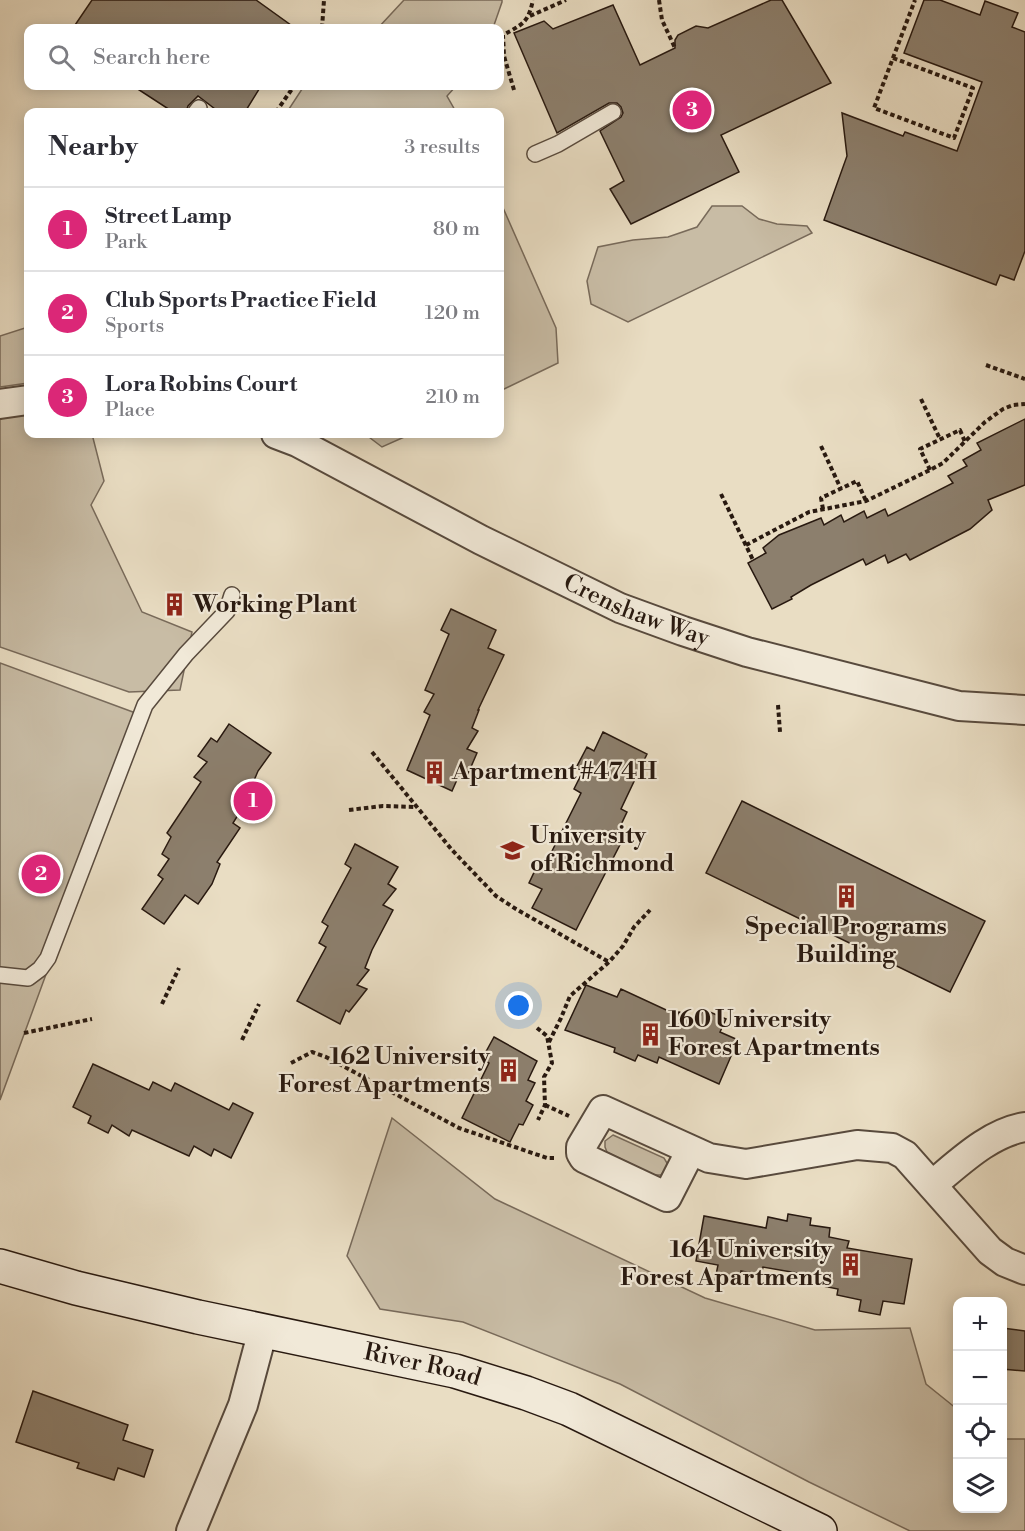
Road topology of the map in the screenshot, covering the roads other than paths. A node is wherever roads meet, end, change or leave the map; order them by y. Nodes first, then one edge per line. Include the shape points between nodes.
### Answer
1 (613, 112) dead end
2 (535, 154) dead end
3 (24, 401) edge
4 (0, 404) edge
5 (286, 438) edge
6 (232, 595) dead end
7 (1025, 710) edge
8 (0, 975) edge
9 (1025, 1127) edge
10 (691, 1150) dead end
11 (932, 1185) junction
12 (0, 1266) edge
13 (1025, 1270) edge
14 (263, 1330) junction
15 (191, 1531) edge
16 (820, 1531) edge

1 - 2 lane
3 - 4 street
5 - 7 street, Crenshaw Way via 620,608 747,652 959,706
6 - 8 lane via 227,611 146,705 48,958 28,978
9 - 11 street via 978,1148
10 - 11 street via 709,1158 746,1164 858,1145 881,1145 905,1155
11 - 13 street via 990,1251
12 - 14 main road, River Road via 76,1288
14 - 15 street via 243,1405
14 - 16 main road, River Road via 455,1371 526,1393 568,1409

